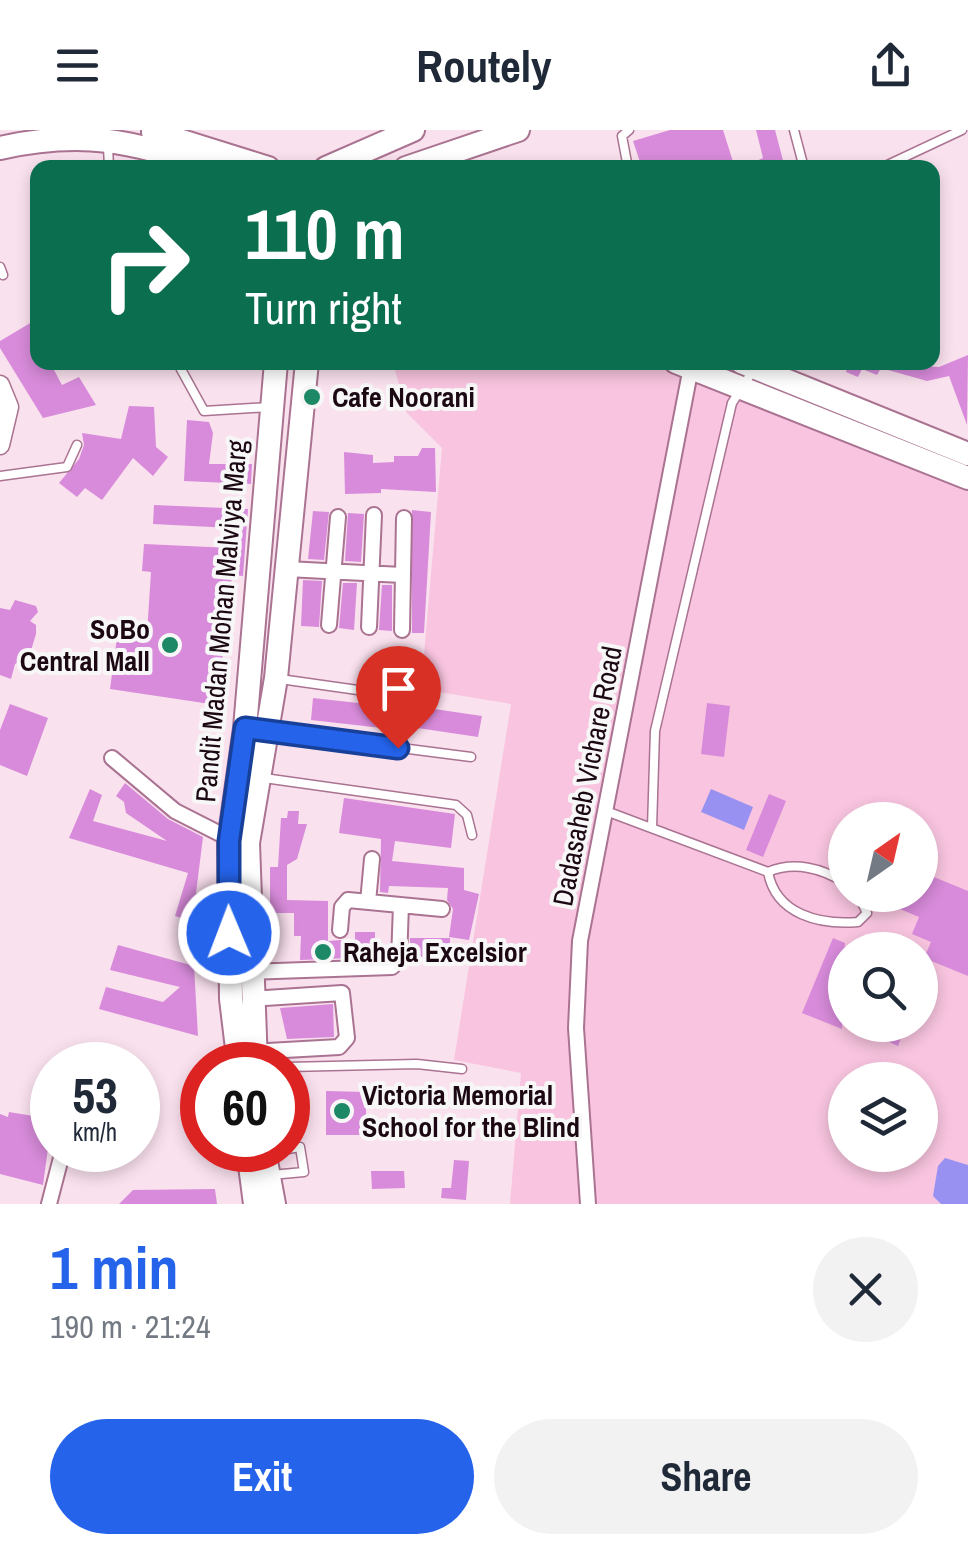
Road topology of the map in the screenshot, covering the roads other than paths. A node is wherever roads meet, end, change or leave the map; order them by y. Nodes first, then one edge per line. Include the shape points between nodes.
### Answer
1 (145, 130) edge
2 (414, 130) edge
3 (518, 130) edge
4 (629, 130) edge
5 (794, 130) edge
6 (962, 130) edge
7 (108, 136) junction
8 (0, 148) edge
9 (109, 160) edge
10 (182, 160) edge
11 (242, 160) edge
12 (345, 160) edge
13 (440, 160) edge
14 (626, 160) edge
15 (802, 160) edge
16 (898, 160) edge
17 (181, 370) edge
18 (275, 370) edge
19 (306, 370) edge
20 (685, 370) edge
21 (746, 372) edge
22 (0, 385) edge
23 (270, 407) junction
24 (0, 445) edge
25 (77, 445) dead end
26 (968, 454) edge
27 (0, 476) edge
28 (968, 478) edge
29 (374, 515) dead end
30 (338, 517) dead end
31 (404, 518) dead end
32 (261, 526) junction
33 (291, 529) junction
34 (287, 569) junction
35 (332, 571) junction
36 (371, 574) junction
37 (402, 575) junction
38 (329, 624) dead end
39 (368, 627) dead end
40 (402, 630) dead end
41 (276, 678) junction
42 (414, 698) dead end
43 (255, 729) junction
44 (471, 757) dead end
45 (112, 758) dead end
46 (259, 778) junction
47 (606, 811) junction
48 (652, 828) junction
49 (472, 835) dead end
50 (239, 842) junction
51 (372, 859) dead end
52 (768, 872) junction
53 (828, 874) edge
54 (368, 902) junction
55 (401, 905) junction
56 (442, 909) dead end
57 (866, 912) edge
58 (340, 930) dead end
59 (240, 972) junction
60 (252, 999) junction
61 (246, 1042) edge
62 (248, 1042) edge
63 (310, 1051) edge
64 (310, 1066) edge
65 (462, 1069) dead end
66 (57, 1172) edge
67 (258, 1172) edge
68 (261, 1172) edge
69 (304, 1172) edge
70 (260, 1177) junction
71 (49, 1204) edge
72 (255, 1204) edge
73 (274, 1204) edge
74 (588, 1204) edge

1 - 11 main road
2 - 12 main road
3 - 13 main road
4 - 14 lane via 622,136
5 - 15 lane
6 - 16 lane
7 - 8 main road via 32,138
7 - 9 lane
7 - 10 main road
17 - 23 lane via 204,411
18 - 23 main road, Pandit Madan Mohan Malviya Marg
19 - 33 main road, Pandit Madan Mohan Malviya Marg
20 - 47 street, Dadasaheb Vichare Road
21 - 26 main road
21 - 28 main road
21 - 48 lane via 732,403 656,731
22 - 24 street via 9,407
23 - 32 main road, Pandit Madan Mohan Malviya Marg
25 - 27 lane via 67,467
29 - 36 street
30 - 35 street
31 - 37 street
32 - 33 main road
32 - 43 main road, Pandit Madan Mohan Malviya Marg
33 - 34 main road, Pandit Madan Mohan Malviya Marg
34 - 35 street
34 - 41 main road, Pandit Madan Mohan Malviya Marg
35 - 36 street
35 - 38 street
36 - 37 street
36 - 39 street
37 - 40 street
41 - 42 lane
41 - 43 main road, Pandit Madan Mohan Malviya Marg
43 - 44 lane
43 - 46 main road, Pandit Madan Mohan Malviya Marg
43 - 50 main road, Pandit Madan Mohan Malviya Marg
45 - 50 street via 175,811
46 - 49 lane via 456,805
46 - 50 main road, Pandit Madan Mohan Malviya Marg
47 - 48 lane
47 - 74 street, Dadasaheb Vichare Road via 580,941 576,1028
48 - 52 lane
50 - 59 main road, Pandit Madan Mohan Malviya Marg
51 - 54 street
52 - 53 lane via 793,866
52 - 57 lane via 781,898 808,919 858,922
54 - 55 street
54 - 58 street via 343,903
55 - 56 street
55 - 59 street via 400,960 392,967
59 - 60 main road, Pandit Madan Mohan Malviya Marg
59 - 61 main road, Pandit Madan Mohan Malviya Marg
60 - 62 main road, Pandit Madan Mohan Malviya Marg
60 - 63 street via 334,990 346,1000 347,1038 339,1048
64 - 65 lane
66 - 71 street
67 - 70 main road
68 - 70 main road
69 - 70 lane
70 - 72 main road
70 - 73 main road

